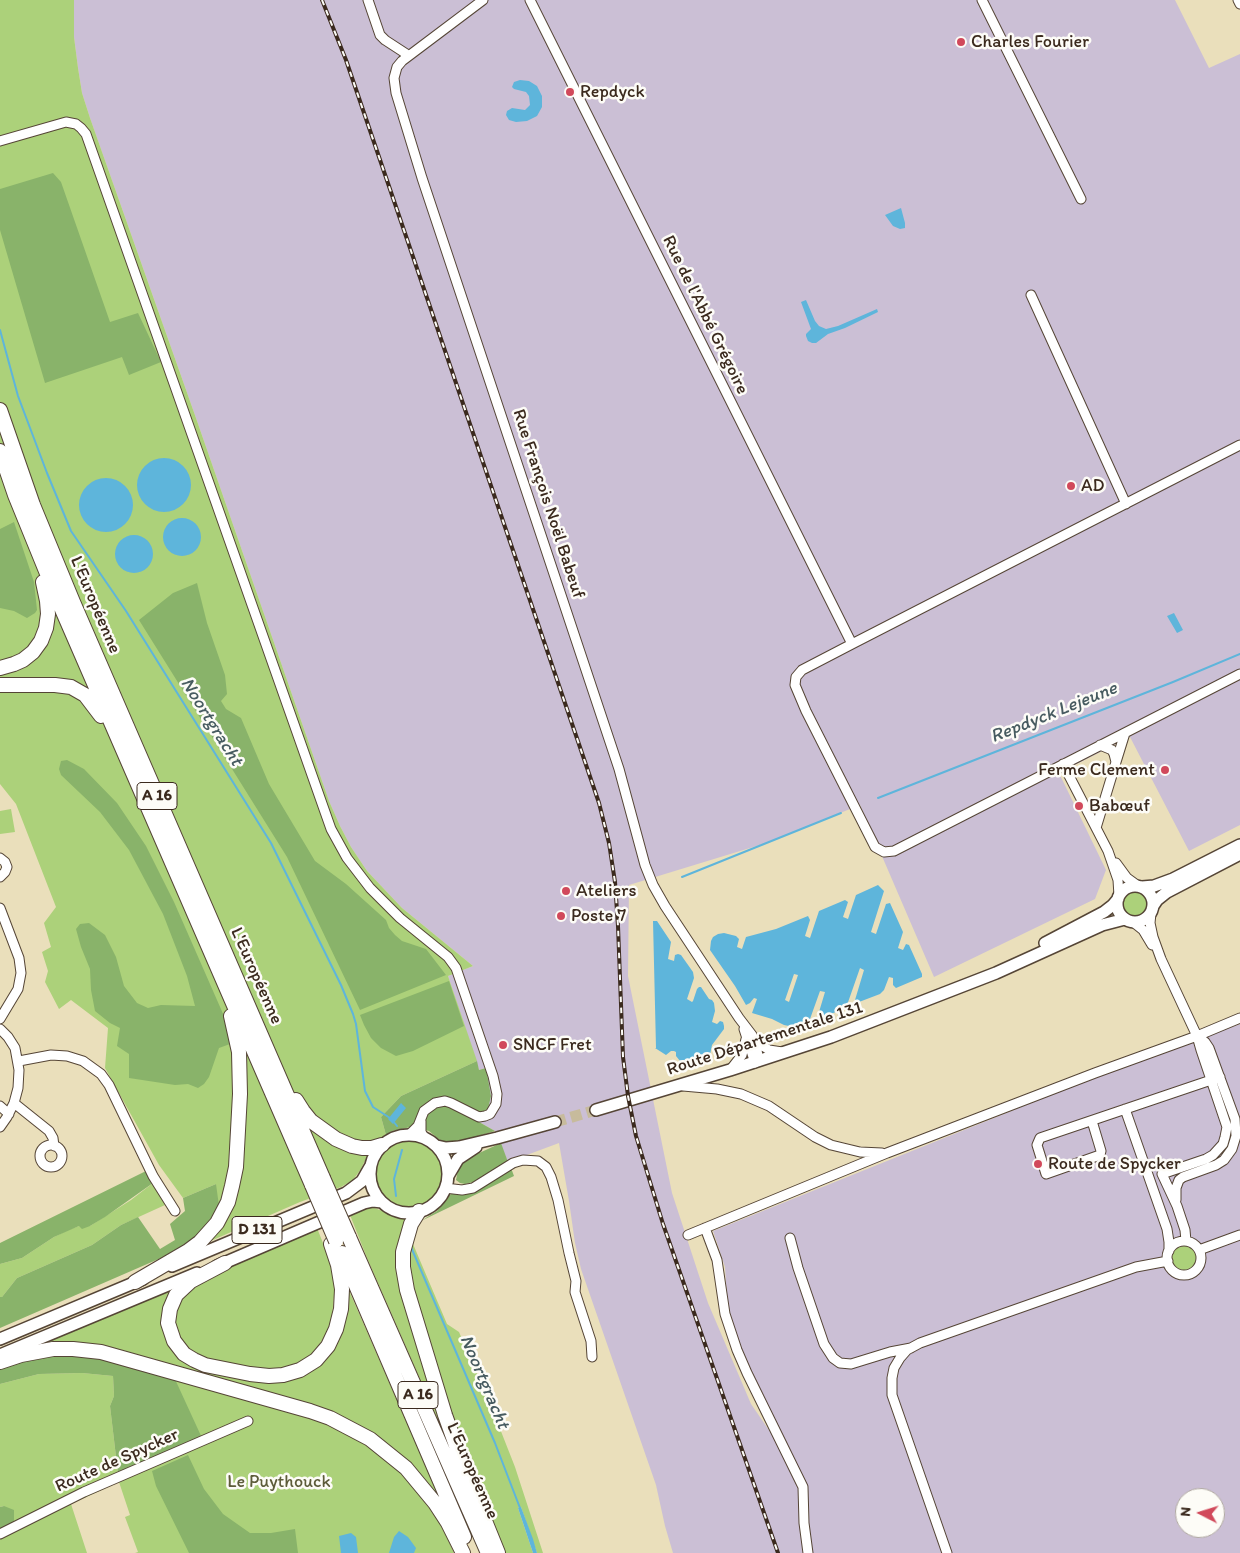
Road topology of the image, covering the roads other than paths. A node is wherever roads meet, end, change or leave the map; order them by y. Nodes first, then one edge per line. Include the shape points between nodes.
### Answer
1 (368, 0) edge
2 (483, 0) edge
3 (530, 0) edge
4 (982, 0) edge
5 (1238, 0) edge
6 (1240, 4) edge
7 (408, 56) junction
8 (0, 141) edge
9 (1081, 199) dead end
10 (1031, 295) dead end
11 (0, 410) edge
12 (1240, 445) edge
13 (0, 451) edge
14 (11, 484) junction
15 (1126, 504) junction
16 (852, 644) junction
17 (0, 668) edge
18 (1240, 674) edge
19 (0, 685) edge
20 (1124, 733) junction
21 (1100, 745) junction
22 (1063, 764) junction
23 (1115, 765) junction
24 (154, 822) junction
25 (1096, 828) junction
26 (1240, 845) edge
27 (1108, 851) junction
28 (1240, 854) edge
29 (0, 858) edge
30 (0, 877) edge
31 (1140, 887) junction
32 (1118, 897) junction
33 (0, 908) edge
34 (1152, 910) junction
35 (1129, 921) junction
36 (206, 942) junction
37 (1161, 959) junction
38 (943, 994) junction
39 (739, 1018) junction
40 (1240, 1018) edge
41 (0, 1019) edge
42 (255, 1020) junction
43 (0, 1029) edge
44 (746, 1034) junction
45 (1198, 1036) junction
46 (755, 1041) junction
47 (787, 1052) junction
48 (18, 1060) junction
49 (757, 1062) junction
50 (730, 1070) junction
51 (1215, 1078) junction
52 (681, 1086) junction
53 (14, 1103) junction
54 (0, 1106) edge
55 (1125, 1109) junction
56 (596, 1110) tunnel mouth
57 (10, 1114) junction
58 (422, 1116) junction
59 (1092, 1121) junction
60 (555, 1122) tunnel mouth
61 (0, 1127) edge
62 (410, 1134) junction
63 (424, 1137) junction
64 (497, 1138) junction
65 (382, 1145) junction
66 (54, 1146) dead end
67 (437, 1146) junction
68 (887, 1153) junction
69 (370, 1167) junction
70 (447, 1182) junction
71 (315, 1184) junction
72 (382, 1202) junction
73 (1177, 1206) junction
74 (175, 1211) dead end
75 (419, 1211) junction
76 (706, 1228) junction
77 (1167, 1229) junction
78 (688, 1235) dead end
79 (1240, 1235) edge
80 (790, 1238) dead end
81 (339, 1241) junction
82 (1184, 1241) junction
83 (1199, 1250) junction
84 (1169, 1251) junction
85 (1168, 1261) junction
86 (225, 1262) junction
87 (134, 1282) junction
88 (0, 1339) edge
89 (911, 1348) junction
90 (0, 1355) edge
91 (592, 1357) dead end
92 (0, 1362) edge
93 (248, 1421) dead end
94 (0, 1534) edge
95 (463, 1553) edge
96 (471, 1553) edge
97 (488, 1553) edge
98 (498, 1553) edge
99 (808, 1553) edge
100 (947, 1553) edge

1 - 7 street via 380,35
2 - 7 street
3 - 16 street, Rue de l'Abbé Grégoire
4 - 9 street
5 - 6 street
7 - 39 street, Rue François Noël Babeuf via 396,71 396,93 619,769 644,865 658,895
8 - 58 street via 66,122 76,124 86,134 331,829 350,863 370,888 448,957 456,968 490,1065 497,1101 490,1114 485,1116 476,1116 445,1102 430,1106
10 - 15 street
11 - 42 highway, L'Européenne / A 16 via 33,505 73,602
12 - 15 street
13 - 14 highway, L'Européenne / A 16
14 - 17 highway via 26,539 43,581 48,614 44,634 35,649 17,663
14 - 24 highway, L'Européenne / A 16
15 - 16 street
16 - 22 street via 802,670 795,685 872,842 879,850 894,851
18 - 20 street
19 - 24 highway via 61,685 85,695 102,717
20 - 21 street
20 - 23 street
21 - 22 street
21 - 23 street via 1113,752
22 - 25 street
23 - 25 street
24 - 36 highway, L'Européenne / A 16
25 - 27 street
26 - 31 main road via 1173,879
27 - 31 street via 1127,878
27 - 32 street via 1118,880
28 - 34 main road via 1167,892
29 - 30 street via 7,867
31 - 32 main road via 1128,887
31 - 34 main road via 1150,894
32 - 35 main road via 1118,910
32 - 38 main road, Route Départementale 131 via 1111,908 1096,917
33 - 41 street via 21,973 17,992
34 - 35 main road via 1143,920
34 - 37 street via 1151,930
35 - 37 street via 1143,930
35 - 38 main road, Route Départementale 131 via 1102,925
36 - 71 highway, L'Européenne / A 16
36 - 87 highway via 233,1023 239,1052 240,1094 234,1182 222,1215 207,1236 188,1251
37 - 45 street
38 - 47 main road, Route Départementale 131
39 - 44 street, Rue François Noël Babeuf
39 - 46 street, Rue François Noël Babeuf
40 - 45 street
42 - 65 highway via 311,1121 332,1137 348,1144 365,1148
42 - 71 highway, L'Européenne / A 16
43 - 48 street via 14,1044
44 - 49 street, Rue François Noël Babeuf
44 - 50 street via 743,1051
45 - 51 street
45 - 68 street
46 - 47 street via 769,1050
46 - 49 street, Rue François Noël Babeuf
47 - 49 main road, Route Départementale 131
48 - 53 street
48 - 74 street via 67,1056 83,1061 101,1074 155,1180
49 - 50 main road, Route Départementale 131
50 - 52 main road, Route Départementale 131
51 - 55 street
51 - 73 street via 1236,1122 1234,1143 1218,1164 1179,1180
51 - 73 street via 1227,1130 1225,1137 1221,1148 1210,1157 1162,1174
52 - 56 main road, Route Départementale 131
52 - 68 street via 716,1088 741,1094 769,1106 831,1145 860,1152
53 - 57 street
53 - 66 street via 49,1131
54 - 57 street
55 - 59 street
55 - 77 street
57 - 61 street
58 - 62 street
58 - 63 street
59 - 59 street via 1038,1139 1037,1148 1046,1174 1101,1154
60 - 64 main road
62 - 63 main road
62 - 65 main road
63 - 67 main road
64 - 67 main road via 456,1148
64 - 70 main road via 461,1156
65 - 69 main road
67 - 70 main road via 446,1162
68 - 76 street
69 - 72 main road via 372,1186
69 - 87 main road, D 131 via 362,1181 346,1193
70 - 75 main road via 441,1196 428,1208
70 - 91 street via 462,1190 473,1188 523,1160 538,1161 546,1167 558,1200
71 - 81 highway, L'Européenne / A 16, bridge
72 - 75 main road via 400,1212
72 - 86 main road, D 131 via 364,1203
73 - 82 street via 1185,1230
75 - 98 highway via 404,1248 406,1286 432,1375
76 - 78 street
76 - 99 street via 718,1264 725,1314 735,1346 803,1487
77 - 82 street
77 - 84 street
79 - 83 street
80 - 89 street via 818,1326 833,1358 840,1363 853,1364
81 - 86 highway via 342,1289 336,1329 316,1360 283,1375 255,1375 205,1365 184,1354 174,1341 168,1319 176,1295 191,1281
81 - 96 highway, L'Européenne / A 16
81 - 97 highway, L'Européenne / A 16
82 - 83 street
82 - 84 street via 1173,1245
83 - 85 street via 1200,1264 1190,1274 1176,1272
84 - 85 street
85 - 89 street via 1136,1267
86 - 90 main road, D 131
87 - 88 main road, D 131
89 - 100 street via 894,1368 892,1395
92 - 95 highway via 52,1349 101,1352 330,1418 370,1439 406,1468 446,1519
93 - 94 street, Route de Spycker via 84,1492

